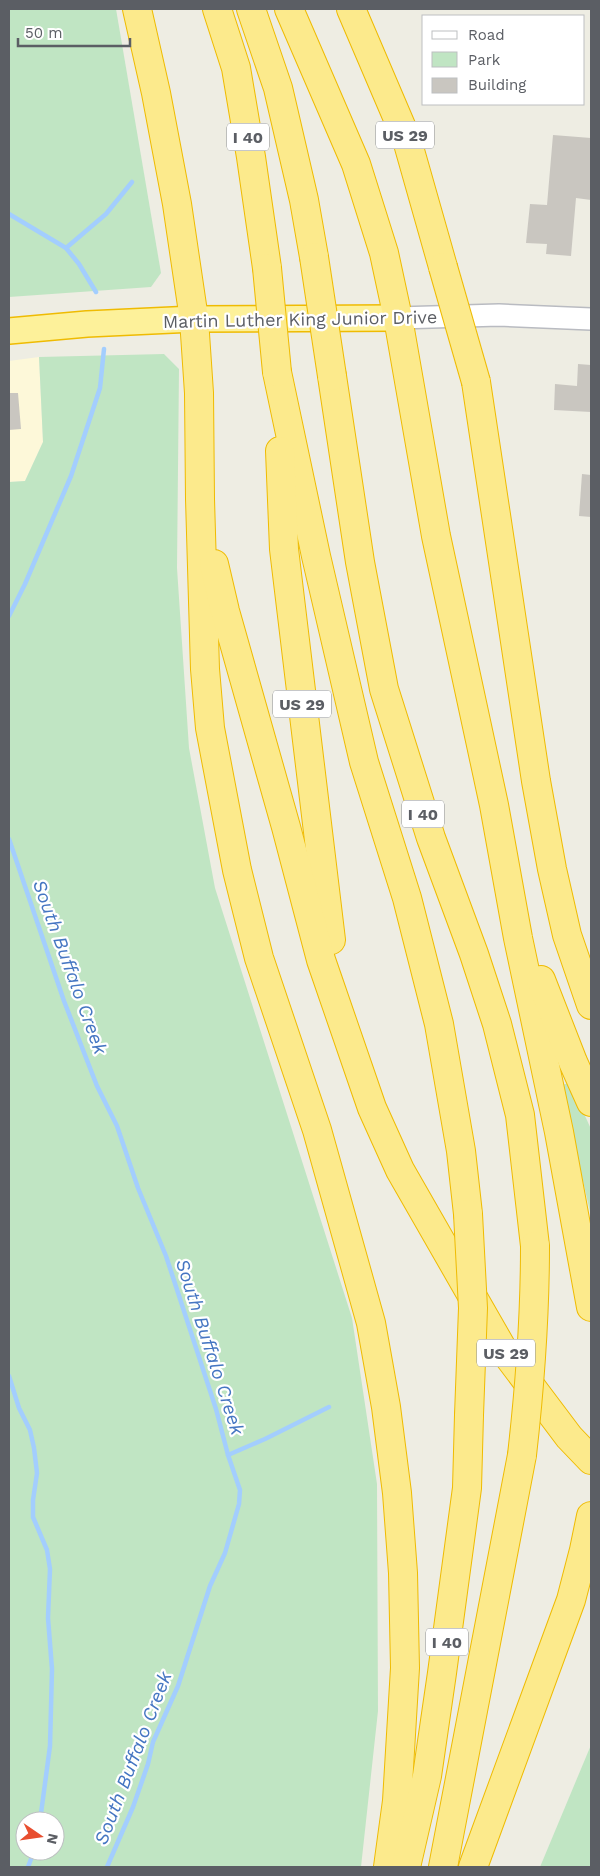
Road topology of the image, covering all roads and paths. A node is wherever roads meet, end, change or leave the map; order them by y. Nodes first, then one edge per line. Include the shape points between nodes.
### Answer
1 (137, 9) edge
2 (217, 9) edge
3 (251, 9) edge
4 (289, 9) edge
5 (351, 9) edge
6 (398, 318) junction
7 (194, 319) junction
8 (591, 319) edge
9 (9, 331) edge
10 (276, 372) junction
11 (200, 499) junction
12 (494, 805) junction
13 (591, 1005) edge
14 (347, 1035) junction
15 (591, 1102) edge
16 (591, 1307) edge
17 (591, 1460) edge
18 (591, 1518) edge
19 (388, 1867) edge
20 (406, 1867) edge
21 (443, 1867) edge
22 (473, 1867) edge

1 - 7 highway via 177,204
2 - 10 highway, I 40, bridge via 236,68 252,157 267,268
3 - 21 highway, I 40, bridge via 278,88 304,200 360,562 384,689 431,838 498,1024 520,1115 535,1246 530,1391 522,1455
4 - 6 highway via 356,164 384,253
5 - 13 highway, US 29, bridge via 407,140 476,382 552,869 567,934
6 - 7 highway, Martin Luther King Junior Drive
6 - 8 main road, Martin Luther King Junior Drive via 499,315
6 - 12 highway via 436,536
7 - 9 highway, Martin Luther King Junior Drive
7 - 11 highway via 199,393
10 - 14 highway, US 29 via 284,549 331,942
10 - 20 highway, I 40, bridge via 364,762 406,898 439,1024 461,1151 468,1214 473,1308 467,1488 427,1776
11 - 14 highway via 225,611 321,960
11 - 19 highway via 205,669 210,728 223,805 259,958 318,1130 371,1323 386,1406 403,1573 405,1668 397,1801
12 - 15 highway via 534,964
12 - 16 highway
14 - 17 highway, US 29 via 372,1108 400,1170 502,1348 569,1437
18 - 22 highway via 571,1600

